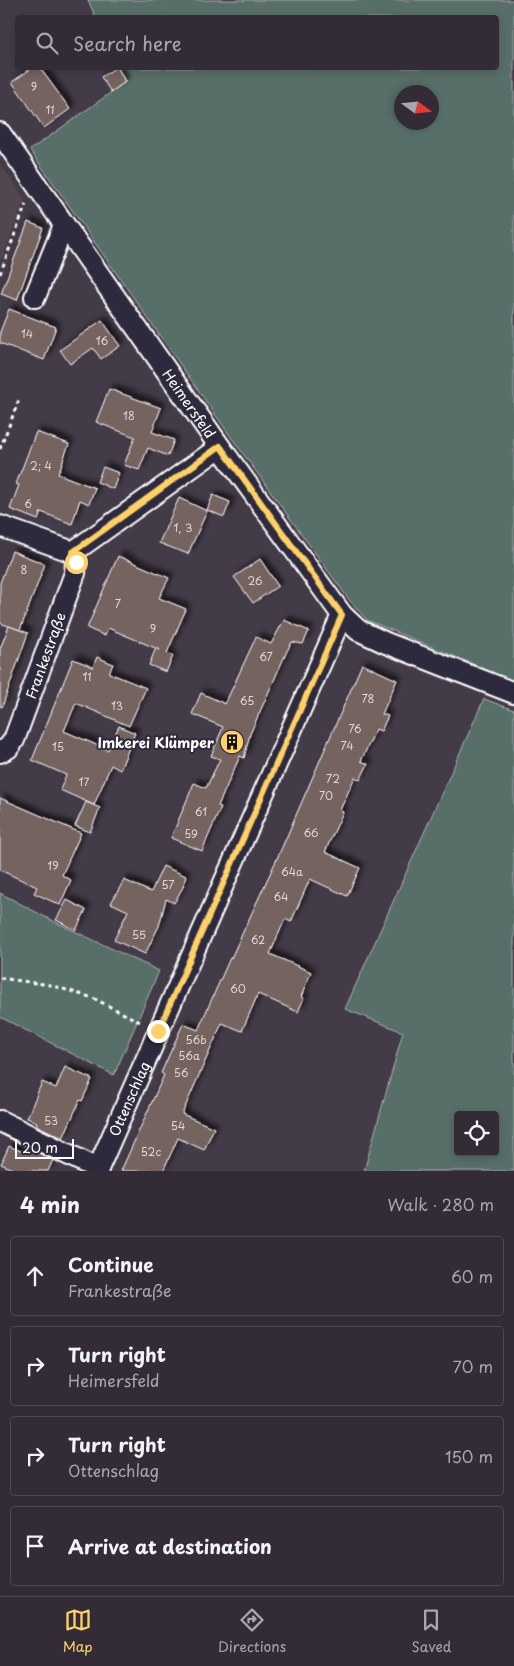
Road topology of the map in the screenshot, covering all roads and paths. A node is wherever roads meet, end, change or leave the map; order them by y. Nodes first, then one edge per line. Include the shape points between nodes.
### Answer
1 (0, 133) edge
2 (34, 182) junction
3 (64, 225) junction
4 (0, 274) edge
5 (35, 297) dead end
6 (20, 397) dead end
7 (220, 446) junction
8 (0, 449) edge
9 (0, 526) edge
10 (73, 552) junction
11 (342, 615) junction
12 (514, 693) edge
13 (0, 752) edge
14 (0, 978) edge
15 (158, 1031) junction
16 (0, 1121) edge
17 (98, 1170) edge

1 - 2 street, Heimersfeld
2 - 3 street, Heimersfeld
2 - 4 path
3 - 5 street
3 - 7 street, Heimersfeld
6 - 8 path
7 - 10 street
7 - 11 street, Heimersfeld
9 - 10 street
10 - 13 street, Frankestraße via 75,573 69,592 14,740
11 - 12 street, Heimersfeld via 358,630 386,643
11 - 15 street, Ottenschlag
14 - 15 path via 50,986 93,998
15 - 17 street, Ottenschlag
16 - 17 street

